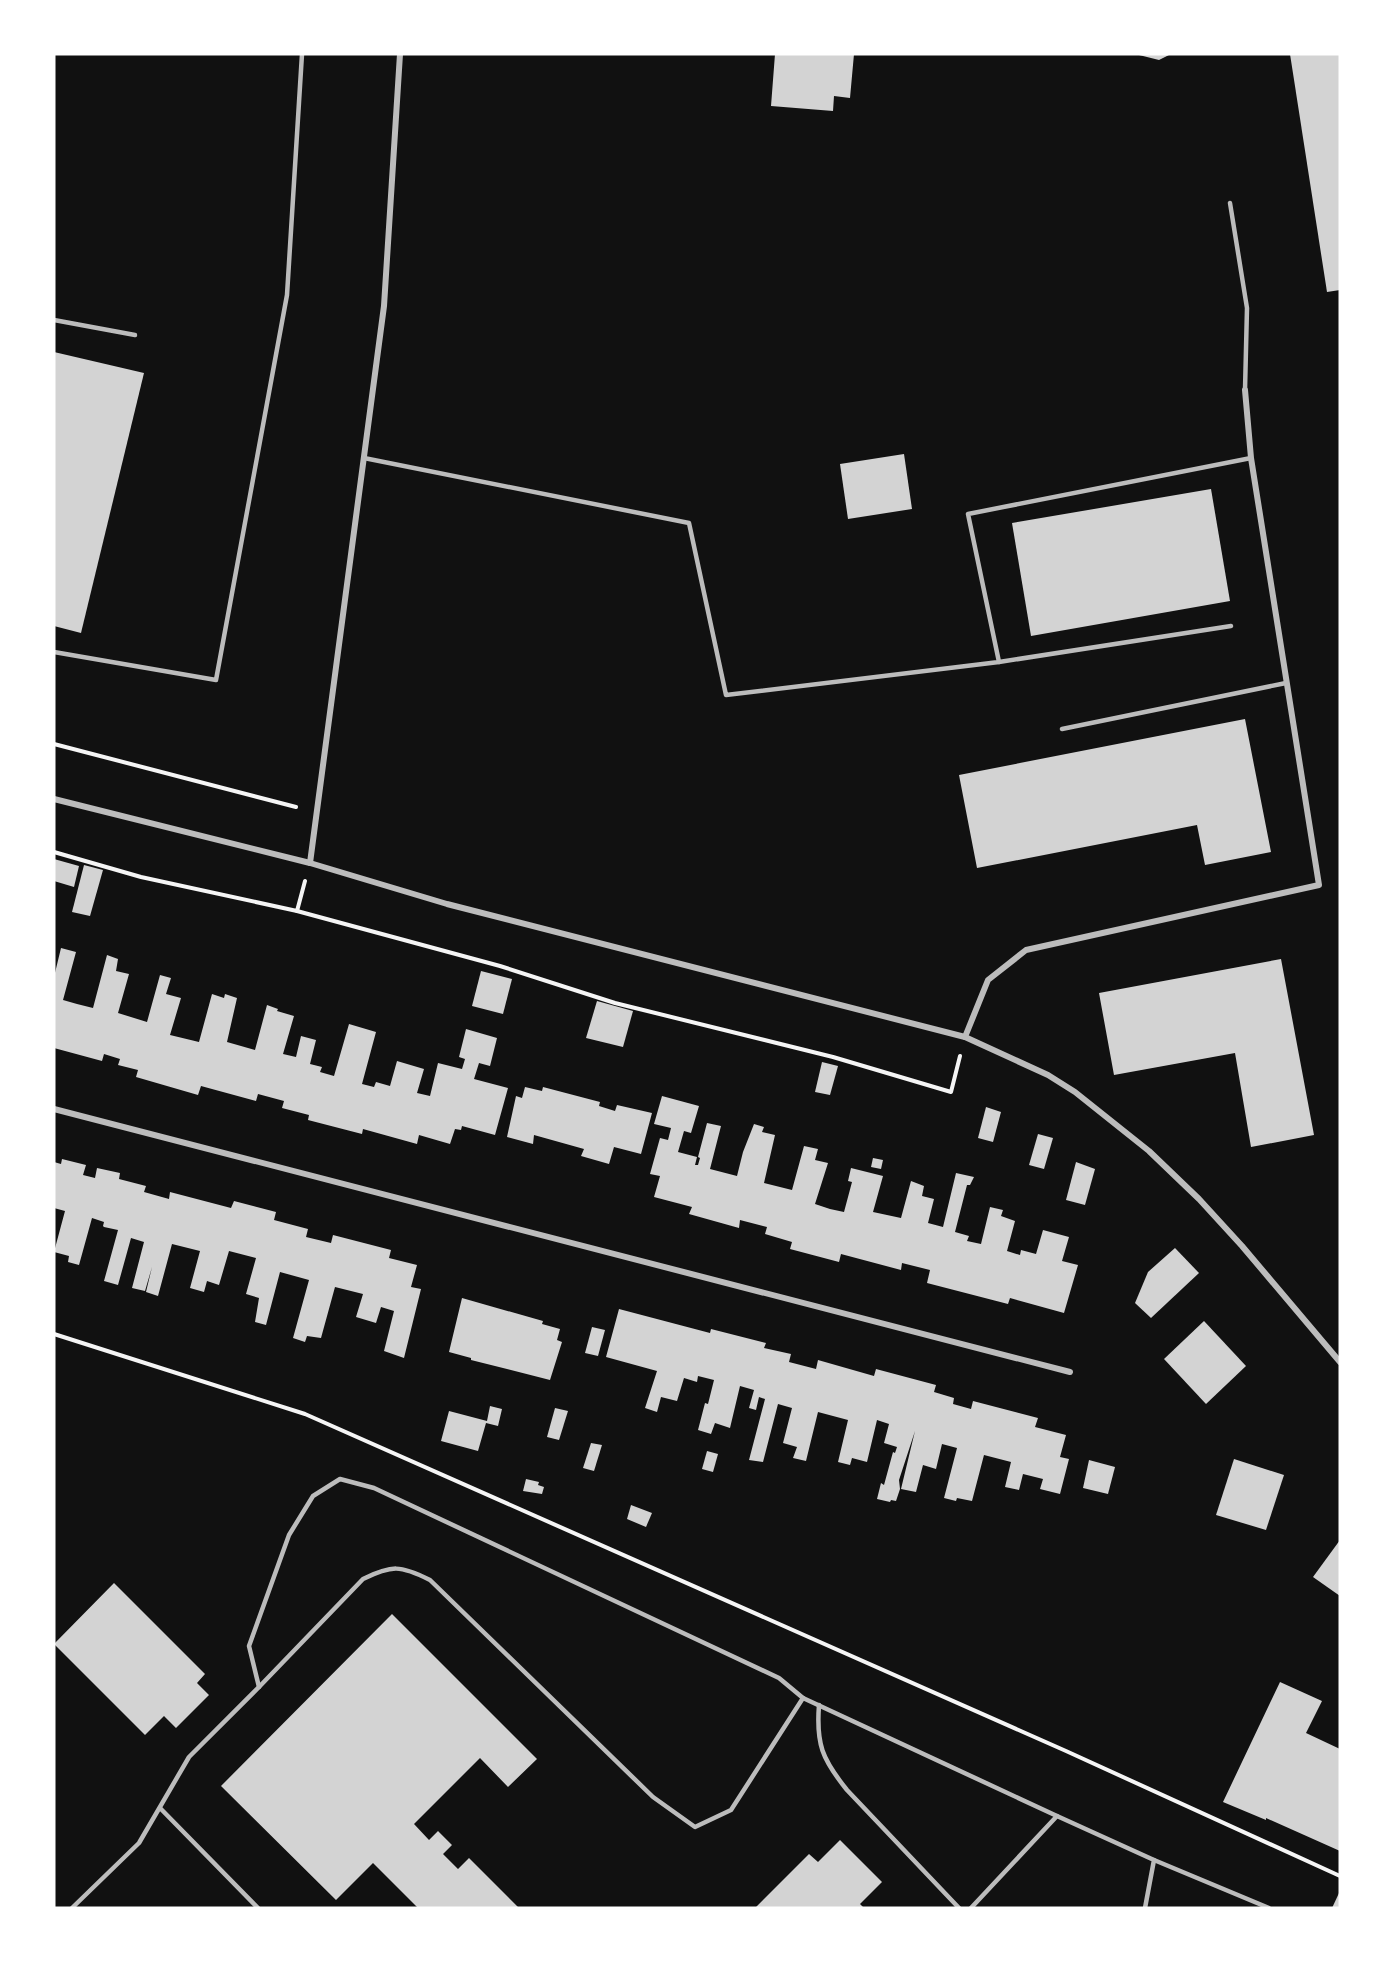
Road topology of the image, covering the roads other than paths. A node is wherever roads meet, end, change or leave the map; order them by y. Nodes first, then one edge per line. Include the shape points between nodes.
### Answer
1 (302, 54) edge
2 (400, 54) edge
3 (1230, 202) dead end
4 (54, 320) edge
5 (135, 335) dead end
6 (1245, 390) joint
7 (364, 458) junction
8 (1251, 458) junction
9 (1231, 626) dead end
10 (54, 652) edge
11 (999, 662) junction
12 (1286, 683) junction
13 (1062, 729) dead end
14 (54, 799) edge
15 (310, 863) junction
16 (965, 1036) junction
17 (54, 1109) edge
18 (1340, 1362) edge
19 (1070, 1372) dead end
20 (259, 1688) junction
21 (803, 1698) junction
22 (819, 1705) junction
23 (160, 1808) junction
24 (1057, 1816) junction
25 (1154, 1860) junction
26 (1257, 1905) edge
27 (72, 1908) edge
28 (258, 1908) edge
29 (959, 1908) edge
30 (971, 1908) edge
31 (1145, 1908) edge
32 (1269, 1908) edge

1 - 10 lane via 287,295 216,680
2 - 7 street via 384,306
3 - 6 lane via 1247,308
4 - 5 lane
6 - 8 street
7 - 11 lane via 689,523 726,695
7 - 15 street
8 - 11 lane via 969,514
8 - 12 street
9 - 11 lane
12 - 13 lane
12 - 16 street via 1320,885 1026,950 988,980
14 - 15 street
15 - 16 street via 447,904
16 - 18 street via 1048,1075 1149,1151 1242,1246
17 - 19 street
20 - 21 lane via 249,1646 289,1535 313,1496 340,1479 374,1488 779,1678
20 - 21 lane via 363,1579 384,1569 407,1569 430,1580 653,1797 695,1827 731,1810
20 - 23 lane via 189,1757
21 - 22 lane
22 - 24 lane
22 - 29 lane via 817,1732 833,1773
23 - 27 lane via 139,1843
23 - 28 lane
24 - 25 lane
24 - 30 lane
25 - 26 lane
25 - 31 lane
26 - 32 lane

